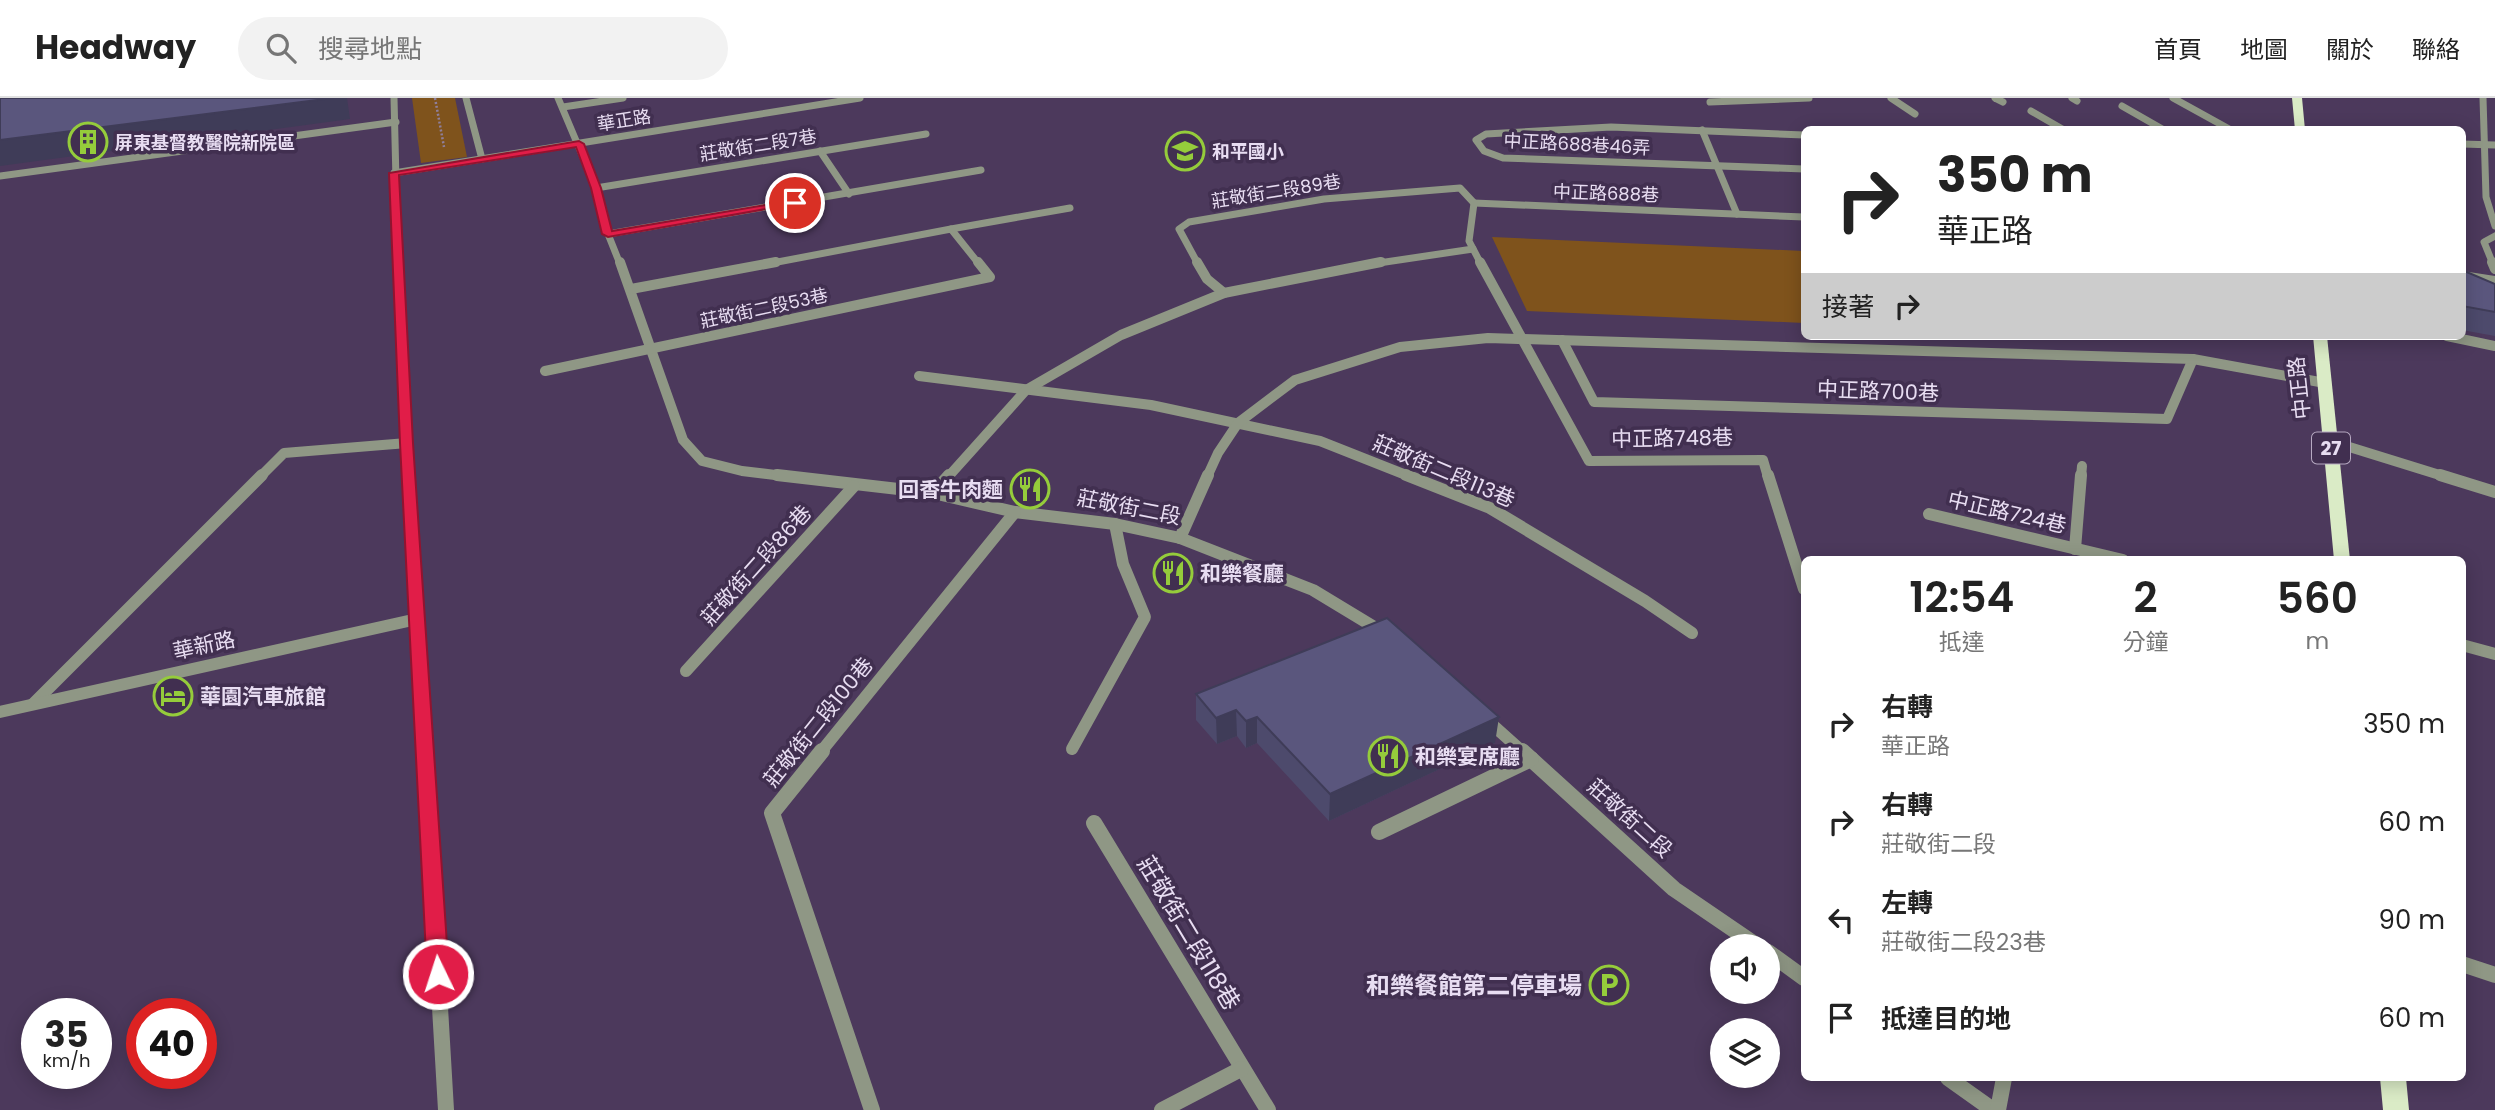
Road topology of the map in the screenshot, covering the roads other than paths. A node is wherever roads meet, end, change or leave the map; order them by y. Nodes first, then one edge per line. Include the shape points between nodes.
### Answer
1 (394, 98) edge
2 (466, 98) edge
3 (558, 98) edge
4 (623, 98) edge
5 (860, 98) edge
6 (1810, 98) edge
7 (1891, 98) edge
8 (1996, 98) edge
9 (2173, 98) edge
10 (2297, 98) edge
11 (2483, 98) edge
12 (1710, 102) dead end
13 (2003, 102) dead end
14 (2122, 106) dead end
15 (563, 107) junction
16 (2031, 111) dead end
17 (1915, 114) dead end
18 (396, 122) junction
19 (2057, 126) edge
20 (2157, 126) edge
21 (2224, 126) edge
22 (2300, 126) edge
23 (1702, 130) junction
24 (926, 134) dead end
25 (1801, 135) edge
26 (579, 144) junction
27 (2466, 144) edge
28 (2485, 145) junction
29 (2495, 145) edge
30 (820, 151) junction
31 (482, 159) junction
32 (1717, 166) junction
33 (1801, 169) edge
34 (981, 170) dead end
35 (394, 173) junction
36 (0, 176) edge
37 (596, 188) junction
38 (1460, 188) joint
39 (849, 194) junction
40 (1474, 203) junction
41 (1070, 208) dead end
42 (1737, 214) junction
43 (1801, 217) edge
44 (2495, 226) edge
45 (951, 229) junction
46 (608, 234) junction
47 (2495, 236) edge
48 (1474, 249) junction
49 (2495, 270) edge
50 (2466, 277) edge
51 (2495, 281) edge
52 (631, 289) junction
53 (1224, 293) junction
54 (1522, 338) junction
55 (1562, 340) junction
56 (2320, 340) edge
57 (2466, 340) edge
58 (2495, 346) edge
59 (652, 348) junction
60 (2193, 359) junction
61 (545, 371) dead end
62 (919, 376) dead end
63 (2325, 383) junction
64 (1026, 390) junction
65 (1238, 423) junction
66 (2330, 440) junction
67 (407, 443) junction
68 (2082, 466) dead end
69 (854, 486) junction
70 (2495, 492) edge
71 (933, 493) junction
72 (1015, 512) junction
73 (1929, 513) dead end
74 (1115, 524) junction
75 (1180, 538) junction
76 (2075, 548) junction
77 (2107, 556) edge
78 (2342, 556) edge
79 (1801, 580) edge
80 (417, 619) junction
81 (1692, 633) dead end
82 (1401, 643) edge
83 (2466, 646) edge
84 (2495, 654) edge
85 (686, 671) dead end
86 (33, 704) junction
87 (0, 712) edge
88 (1481, 714) edge
89 (1072, 749) dead end
90 (1531, 759) junction
91 (1094, 823) dead end
92 (1380, 832) dead end
93 (1740, 934) edge
94 (1780, 961) edge
95 (2466, 965) edge
96 (2495, 975) edge
97 (1801, 976) edge
98 (1241, 1069) junction
99 (1952, 1081) edge
100 (2003, 1081) edge
101 (2393, 1081) edge
102 (446, 1110) edge
103 (872, 1110) edge
104 (1162, 1110) edge
105 (1268, 1110) edge
106 (1995, 1110) edge
107 (2396, 1110) edge

1 - 18 street
2 - 31 street
3 - 15 street, 莊敬街二段
4 - 15 street
5 - 26 street, 華正路
6 - 12 street
7 - 17 street
8 - 13 street
9 - 21 street
10 - 22 main road
11 - 28 street
14 - 20 street
15 - 26 street, 莊敬街二段
16 - 19 street
18 - 35 street
18 - 36 street
23 - 25 street, 中正路688巷46弄
23 - 32 street
23 - 32 street, 中正路688巷46弄 via 1574,127 1486,134 1476,139 1484,151 1503,158
24 - 30 street, 莊敬街二段7巷
26 - 31 street, 華正路
26 - 37 street, 莊敬街二段
27 - 28 street
28 - 29 street
28 - 44 street via 2486,197
30 - 37 street, 莊敬街二段7巷
30 - 39 street
31 - 35 street, 華正路
32 - 33 street, 中正路688巷46弄
32 - 42 street
34 - 39 street
35 - 67 street
37 - 46 street, 莊敬街二段
38 - 40 street
38 - 53 street, 莊敬街二段89巷 via 1383,191 1266,205 1189,222 1179,229 1207,279
39 - 46 street
40 - 42 street, 中正路688巷
40 - 48 street, 中正路748巷 via 1469,241
41 - 45 street
42 - 43 street, 中正路688巷
45 - 52 street
45 - 59 street, 莊敬街二段53巷 via 990,276
46 - 52 street, 莊敬街二段
47 - 49 street via 2484,242
48 - 53 street via 1385,261
48 - 54 street, 中正路748巷
50 - 51 street
52 - 59 street, 莊敬街二段
53 - 64 street via 1121,335
54 - 55 street, 中正路700巷
54 - 65 street via 1400,347 1295,380
54 - 79 street, 中正路748巷 via 1589,461 1763,460
55 - 60 street, 中正路700巷
55 - 60 street, 中正路700巷 via 1594,402 1608,403 2166,419
56 - 63 main road, 中正路 / 27
57 - 58 street
59 - 61 street, 莊敬街二段53巷
59 - 69 street, 莊敬街二段 via 683,440 702,461
60 - 63 street, 中正路700巷
62 - 64 street, 莊敬街二段113巷
63 - 66 main road, 中正路 / 27
64 - 65 street, 莊敬街二段113巷 via 1151,405
64 - 71 street
65 - 75 street via 1218,453
65 - 81 street, 莊敬街二段113巷 via 1320,441 1490,508
66 - 70 street
66 - 78 main road, 中正路 / 27
67 - 80 street
67 - 86 street via 284,453
68 - 76 street, 中正路724巷
69 - 71 street, 莊敬街二段
69 - 85 street, 莊敬街二段86巷
71 - 72 street, 莊敬街二段
72 - 74 street, 莊敬街二段
72 - 103 street, 莊敬街二段100巷 via 772,813
73 - 76 street, 中正路724巷
74 - 75 street, 莊敬街二段
74 - 89 street via 1123,564 1144,617
75 - 82 street, 莊敬街二段 via 1313,590
76 - 77 street, 中正路724巷
80 - 86 street, 華新路
80 - 102 street
83 - 84 street
86 - 87 street, 華新路
88 - 90 street, 莊敬街二段
90 - 92 street
90 - 93 street, 莊敬街二段 via 1674,888
91 - 98 street, 莊敬街二段118巷
94 - 97 street
95 - 96 street
98 - 104 street
98 - 105 street, 莊敬街二段118巷
99 - 106 street
100 - 106 street
101 - 107 main road

